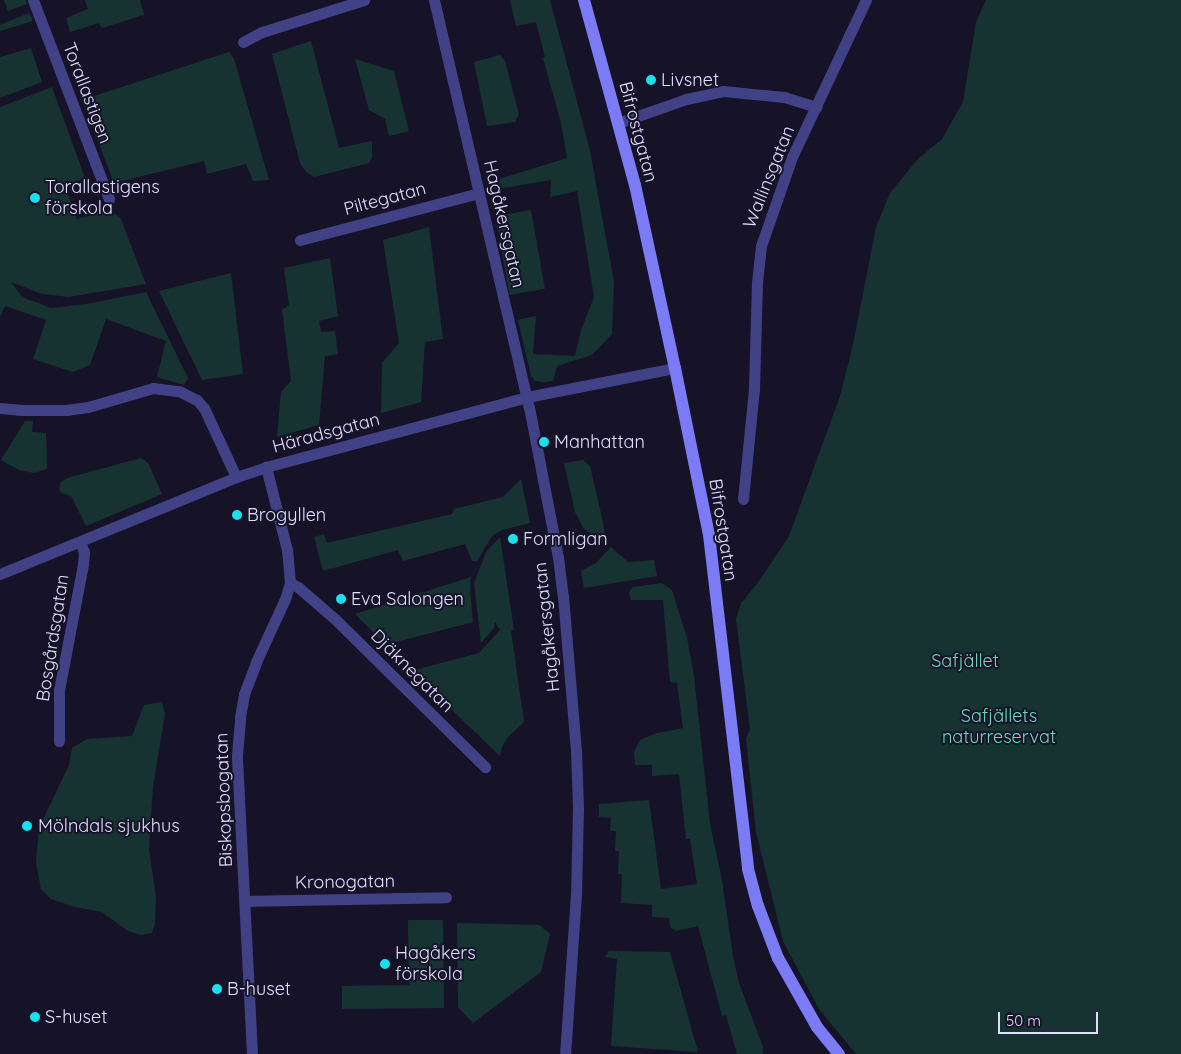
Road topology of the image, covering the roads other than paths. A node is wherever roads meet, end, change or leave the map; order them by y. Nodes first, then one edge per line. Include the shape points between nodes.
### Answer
1 (33, 0) edge
2 (364, 0) edge
3 (434, 0) edge
4 (584, 0) edge
5 (866, 0) edge
6 (242, 42) dead end
7 (816, 107) junction
8 (618, 123) junction
9 (479, 193) junction
10 (109, 198) dead end
11 (300, 240) dead end
12 (675, 368) junction
13 (527, 397) junction
14 (0, 408) edge
15 (266, 467) junction
16 (236, 477) junction
17 (743, 500) dead end
18 (80, 542) junction
19 (0, 574) edge
20 (290, 583) junction
21 (59, 741) dead end
22 (485, 767) dead end
23 (446, 897) dead end
24 (245, 901) junction
25 (252, 1054) edge
26 (565, 1054) edge
27 (839, 1054) edge

1 - 10 street, Torallastigen
2 - 6 street via 262,32
3 - 9 street, Hagåkersgatan
4 - 8 main road, Bifrostgatan
5 - 7 street, Wallinsgatan
7 - 8 street via 784,97 723,91 686,99
7 - 17 street, Wallinsgatan via 790,164 761,246 756,283 754,389
8 - 12 main road, Bifrostgatan via 635,185
9 - 11 street, Piltegatan
9 - 13 street, Hagåkersgatan
12 - 13 street, Häradsgatan
12 - 27 main road, Bifrostgatan via 708,535 748,869 778,958 817,1027
13 - 15 street, Häradsgatan
13 - 26 street, Hagåkersgatan via 558,557 576,750 577,857
14 - 16 street via 66,410 153,388 171,388 187,394 204,408
15 - 16 street, Häradsgatan
15 - 20 street, Biskopsbogatan via 287,550
16 - 18 street, Häradsgatan
18 - 19 street, Häradsgatan
18 - 21 street, Bosgårdsgatan via 84,552 83,564 59,690
20 - 22 street, Djäknegatan via 335,619
20 - 24 street, Biskopsbogatan via 244,694 240,717 237,755
23 - 24 street, Kronogatan
24 - 25 street, Biskopsbogatan

